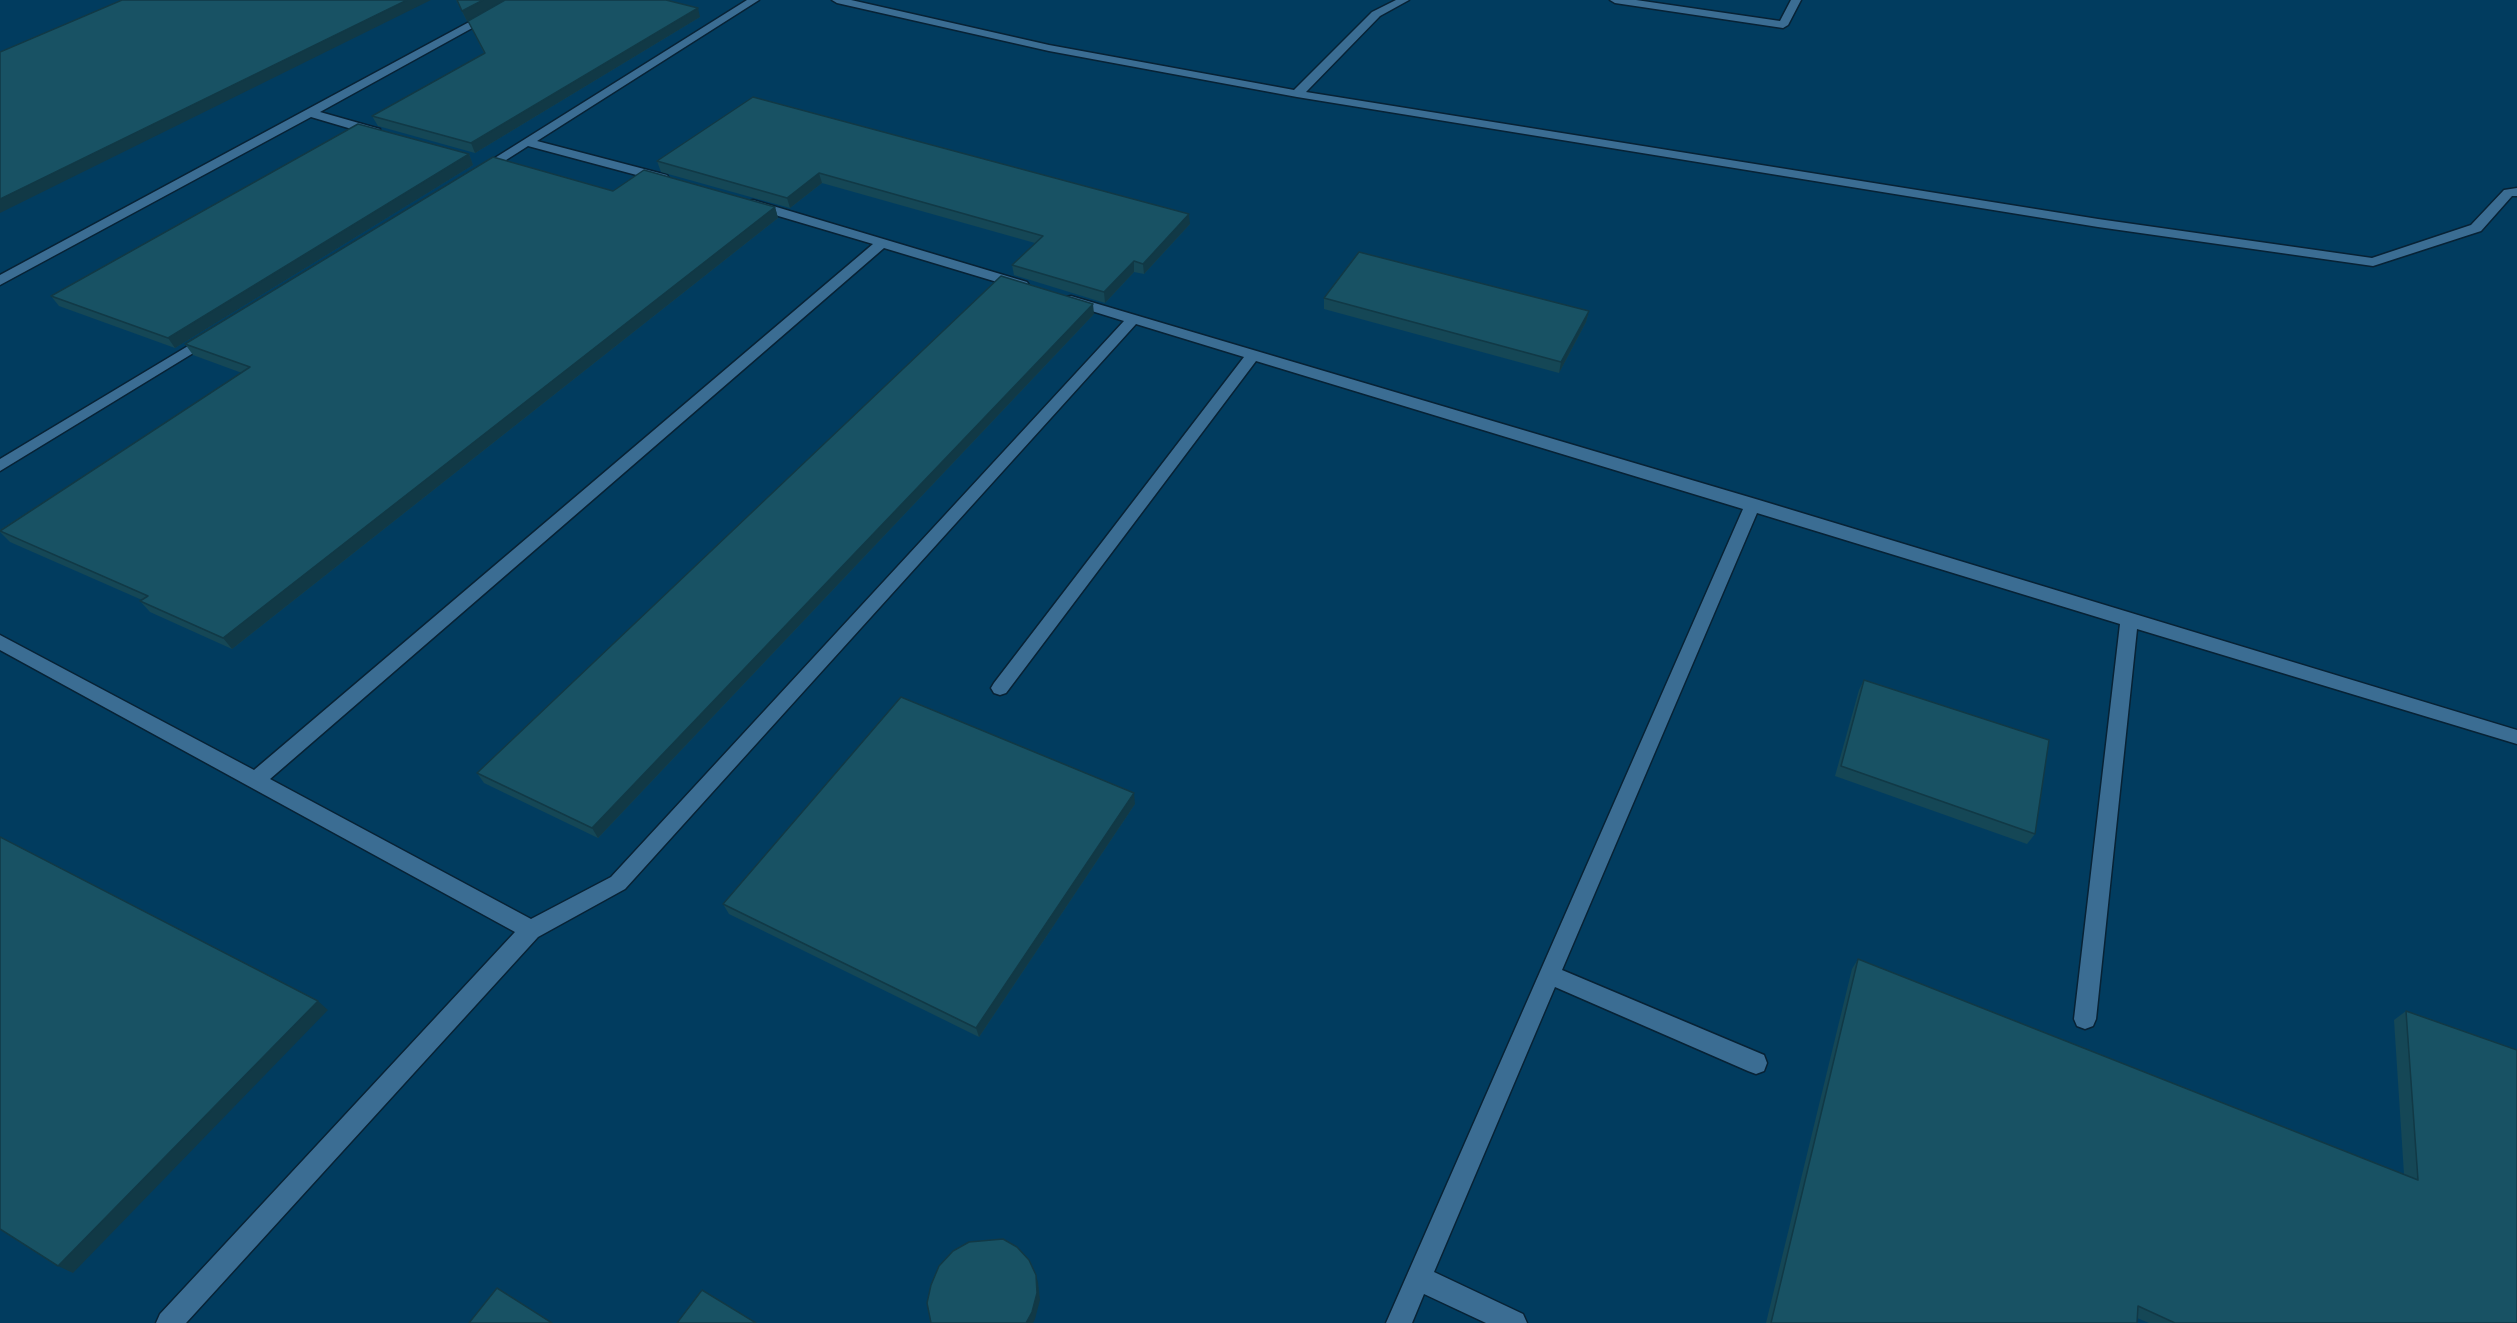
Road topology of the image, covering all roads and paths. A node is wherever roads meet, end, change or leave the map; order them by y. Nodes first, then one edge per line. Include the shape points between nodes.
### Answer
1 (518, 0) edge
2 (754, 0) edge
3 (837, 0) edge
4 (1404, 0) edge
5 (1615, 0) edge
6 (1796, 0) edge
7 (1297, 94) junction
8 (309, 113) junction
9 (389, 135) edge
10 (527, 142) junction
11 (470, 177) edge
12 (684, 184) edge
13 (2517, 192) edge
14 (739, 200) edge
15 (882, 243) junction
16 (0, 280) edge
17 (1134, 318) junction
18 (215, 334) edge
19 (1254, 354) junction
20 (0, 465) edge
21 (1753, 504) junction
22 (2129, 619) junction
23 (0, 642) edge
24 (1000, 688) dead end
25 (2517, 737) edge
26 (255, 781) junction
27 (531, 930) junction
28 (1550, 975) junction
29 (2085, 1019) dead end
30 (1756, 1063) dead end
31 (1418, 1278) junction
32 (168, 1323) edge
33 (1399, 1323) edge
34 (1514, 1323) edge

1 - 8 lane
2 - 10 lane
3 - 7 lane via 1049,48
4 - 7 lane via 1376,14
5 - 6 lane via 1783,25
7 - 13 lane via 2086,222 2373,262 2476,228 2508,193
8 - 9 lane
8 - 16 lane
10 - 11 lane via 485,163
10 - 12 lane
14 - 15 lane
15 - 17 lane
15 - 26 lane
17 - 19 lane
17 - 27 lane via 618,884
18 - 20 lane
19 - 21 lane
19 - 24 lane
21 - 22 lane
21 - 28 lane
22 - 25 lane
22 - 29 lane
23 - 26 lane
26 - 27 lane
27 - 32 lane
28 - 30 lane
28 - 31 lane
31 - 33 lane
31 - 34 lane

